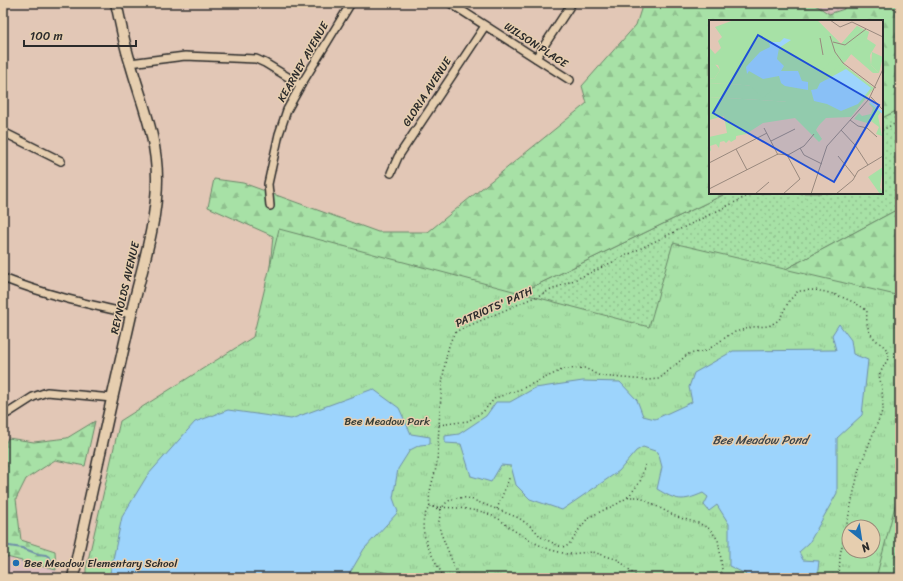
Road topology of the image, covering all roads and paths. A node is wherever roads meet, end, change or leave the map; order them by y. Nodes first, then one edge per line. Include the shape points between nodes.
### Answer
1 (116, 3) edge
2 (351, 3) edge
3 (450, 3) edge
4 (572, 3) edge
5 (485, 26) junction
6 (536, 58) junction
7 (130, 63) junction
8 (570, 80) dead end
9 (301, 85) junction
10 (900, 121) edge
11 (883, 130) edge
12 (3, 132) edge
13 (61, 161) dead end
14 (391, 173) dead end
15 (752, 194) edge
16 (270, 206) dead end
17 (3, 278) edge
18 (131, 314) junction
19 (112, 398) junction
20 (3, 414) edge
21 (440, 425) junction
22 (645, 465) dead end
23 (510, 476) dead end
24 (628, 497) junction
25 (430, 506) junction
26 (443, 507) junction
27 (497, 509) junction
28 (442, 510) junction
29 (3, 576) edge
30 (12, 578) edge
31 (73, 578) edge
32 (444, 578) edge
33 (459, 578) edge
34 (638, 578) edge
35 (718, 578) edge
36 (839, 578) edge

1 - 7 street, REYNOLDS AVENUE
2 - 9 street, KEARNEY AVENUE
3 - 5 street, WILSON PLACE
4 - 6 street
5 - 6 street, WILSON PLACE
5 - 14 street, GLORIA AVENUE via 398,157
6 - 8 street, WILSON PLACE
7 - 9 street via 185,56 256,59
7 - 18 street, REYNOLDS AVENUE via 153,138 157,178 153,220
9 - 16 street, KEARNEY AVENUE via 287,110 278,140 268,184
10 - 11 path
12 - 13 street
15 - 21 path, PATRIOTS' PATH via 590,273 457,331 452,336 444,373
17 - 18 street via 69,300
18 - 19 street, REYNOLDS AVENUE
19 - 20 street via 47,392
19 - 31 street, REYNOLDS AVENUE
21 - 25 path, PATRIOTS' PATH via 437,462 428,499
21 - 36 path via 468,421 483,412 495,398 564,369 584,368 600,376 659,379 688,354 706,351 732,333 752,327 769,326 779,320 789,301 798,291 820,290 845,298 867,311 866,324 873,338 888,350 890,357 880,375 883,409 859,469 840,555
22 - 24 path via 640,482
23 - 27 path
24 - 27 path via 589,517 566,547 540,537 519,518
24 - 35 path via 640,497 672,515 710,529 718,540 720,551 722,570
25 - 26 path
25 - 28 path
25 - 32 path, PATRIOTS' PATH via 423,518 423,532
26 - 27 path via 449,500 461,497
26 - 28 path
26 - 34 path via 484,512 536,544 551,550 567,554 592,552 619,560
28 - 33 path via 440,531
29 - 30 lane

